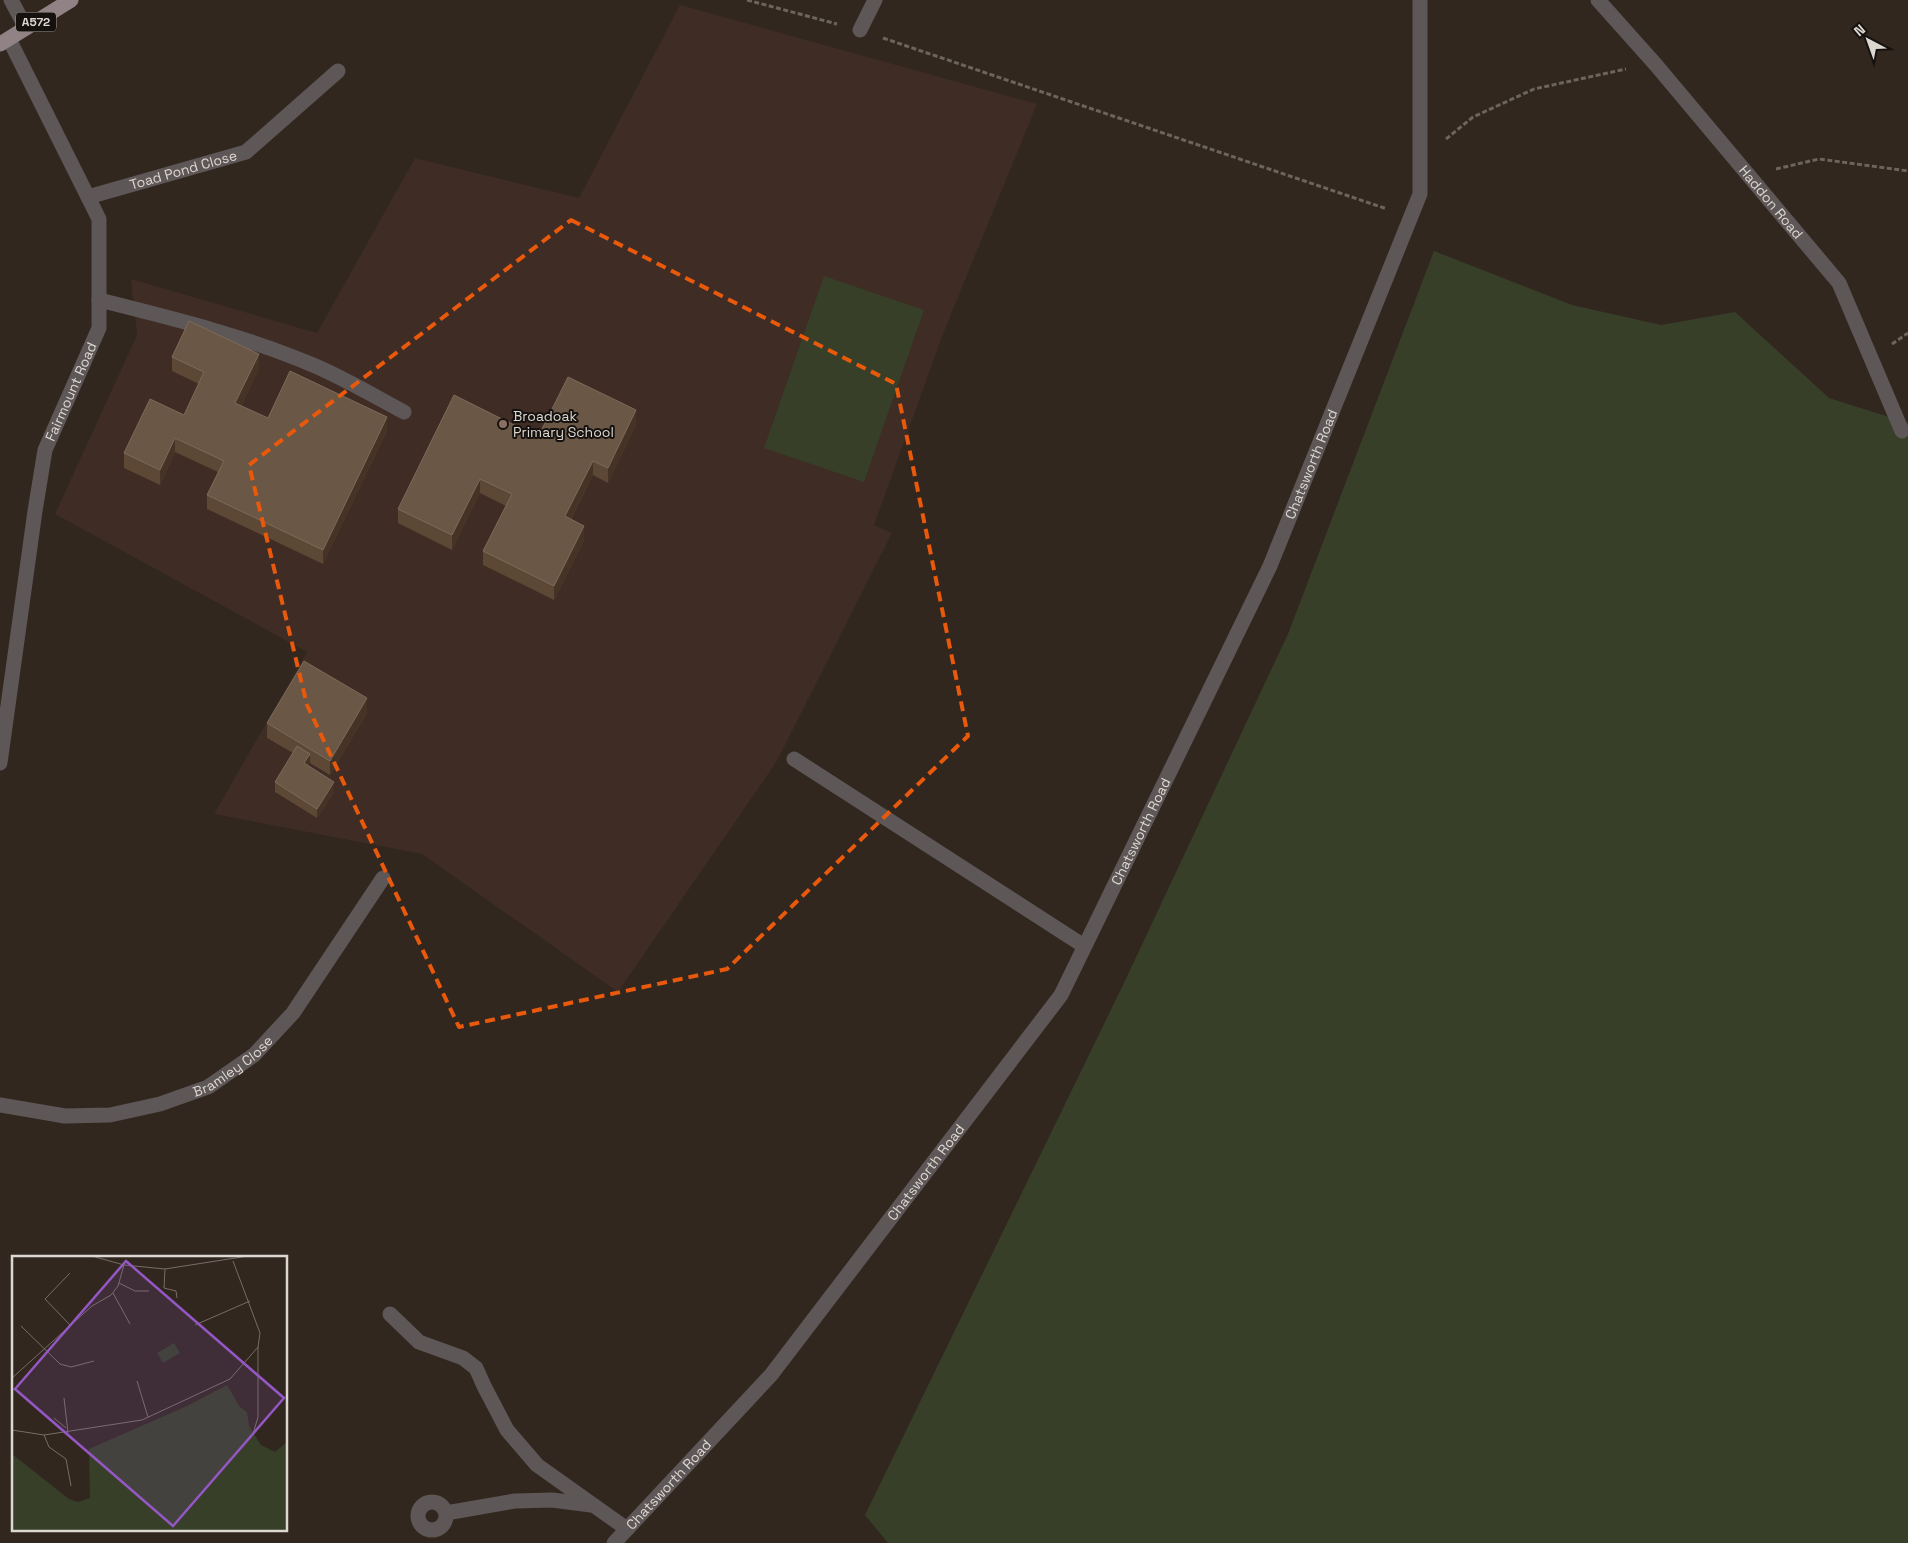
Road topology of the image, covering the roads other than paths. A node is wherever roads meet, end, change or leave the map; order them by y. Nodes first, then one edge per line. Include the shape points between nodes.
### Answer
1 (10, 0) edge
2 (71, 0) edge
3 (875, 0) edge
4 (1420, 0) edge
5 (1598, 0) edge
6 (26, 28) junction
7 (860, 30) road end
8 (5, 42) edge
9 (338, 71) dead end
10 (88, 197) junction
11 (99, 300) junction
12 (404, 412) dead end
13 (1902, 431) dead end
14 (794, 759) dead end
15 (0, 763) edge
16 (383, 878) dead end
17 (1084, 946) junction
18 (0, 1106) edge
19 (390, 1314) dead end
20 (593, 1506) junction
21 (446, 1513) dead end
22 (627, 1529) junction
23 (614, 1543) edge

1 - 6 street
2 - 6 main road, A572
3 - 7 street
4 - 17 street, Chatsworth Road via 1420,194 1270,566
5 - 13 street, Haddon Road via 1839,284
6 - 8 main road, A572
8 - 10 street, Fairmount Road
9 - 10 street, Toad Pond Close via 246,152
10 - 11 street, Fairmount Road via 99,219
11 - 12 street via 169,317 269,348 314,365
11 - 15 street, Fairmount Road via 99,328 45,450
14 - 17 street
16 - 18 street, Bramley Close via 293,1013 254,1055 208,1087 160,1104 110,1115 65,1116
17 - 22 street, Chatsworth Road via 1061,994 771,1374
19 - 20 street via 419,1342 463,1358 476,1368 507,1430 537,1465
20 - 21 street via 552,1500 515,1501
20 - 22 street
22 - 23 street, Chatsworth Road

